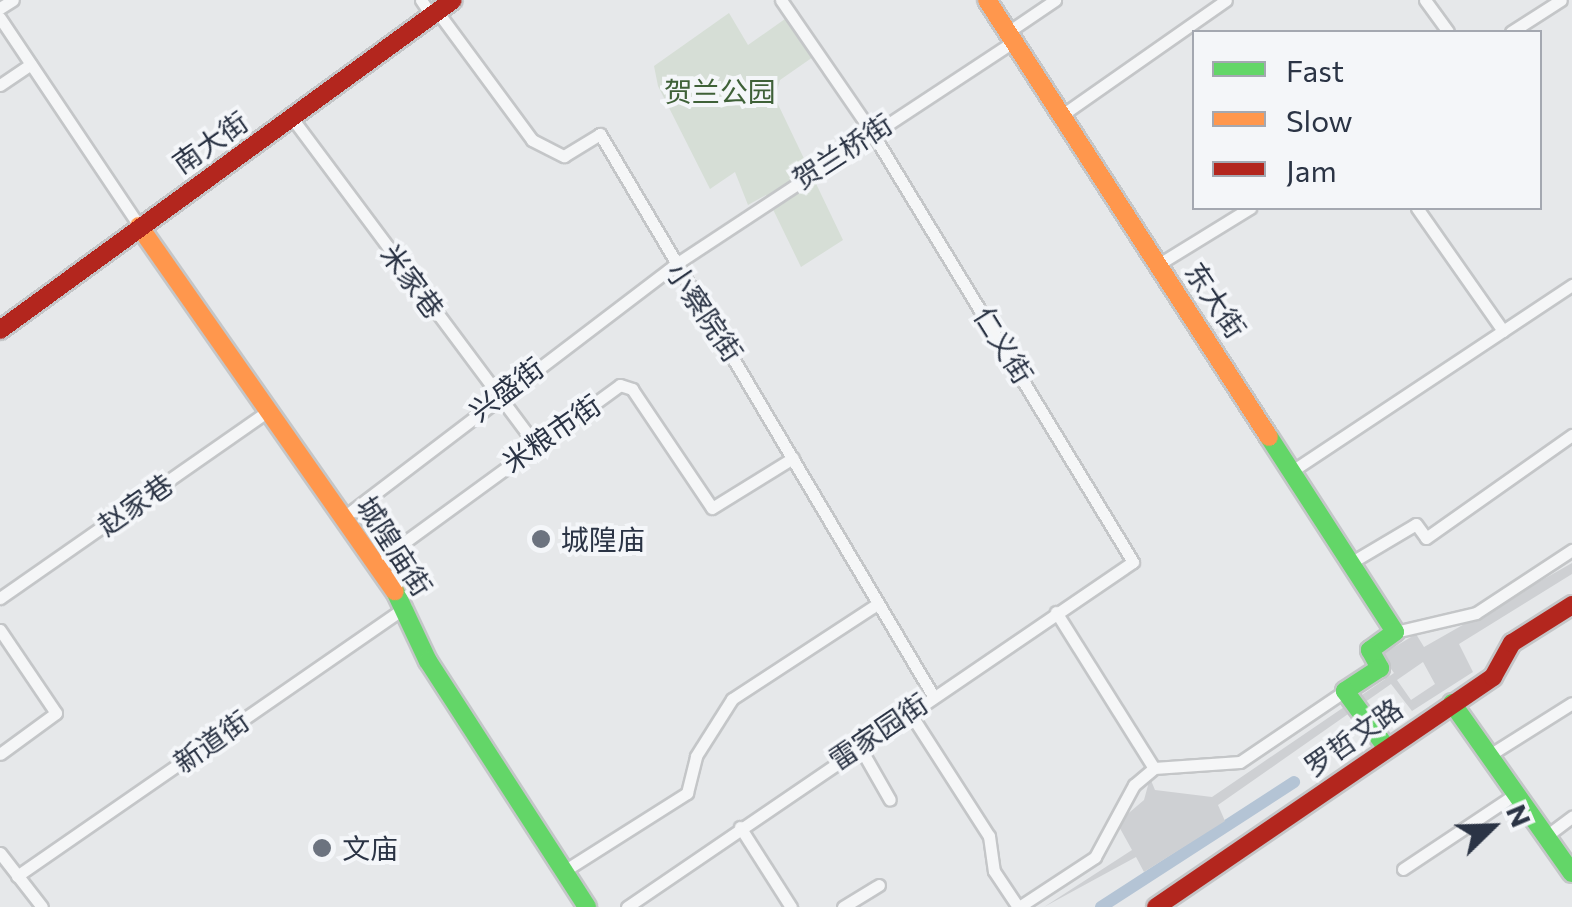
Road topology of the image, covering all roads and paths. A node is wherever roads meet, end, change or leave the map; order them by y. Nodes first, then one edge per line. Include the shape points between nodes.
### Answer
1 (13, 0) edge
2 (453, 0) edge
3 (781, 0) edge
4 (987, 0) edge
5 (1055, 0) edge
6 (1226, 0) edge
7 (1424, 0) edge
8 (1561, 0) edge
9 (0, 8) edge
10 (430, 9) edge
11 (0, 18) edge
12 (1446, 30) edge
13 (1514, 30) edge
14 (1011, 36) junction
15 (31, 64) junction
16 (0, 85) edge
17 (1062, 115) junction
18 (292, 118) junction
19 (871, 131) junction
20 (1247, 210) edge
21 (1418, 210) edge
22 (139, 226) junction
23 (1159, 264) junction
24 (673, 266) junction
25 (1572, 285) edge
26 (0, 330) edge
27 (1503, 331) junction
28 (498, 395) junction
29 (271, 410) junction
30 (1572, 435) edge
31 (534, 444) junction
32 (793, 458) junction
33 (1295, 469) junction
34 (344, 517) junction
35 (1572, 550) edge
36 (1132, 562) joint
37 (1352, 562) junction
38 (376, 563) junction
39 (0, 598) edge
40 (878, 604) junction
41 (1572, 605) edge
42 (406, 607) junction
43 (1056, 612) junction
44 (0, 630) edge
45 (1395, 632) junction
46 (1346, 690) junction
47 (932, 694) junction
48 (1452, 703) junction
49 (1572, 703) edge
50 (908, 710) junction
51 (858, 744) junction
52 (1386, 747) junction
53 (0, 754) edge
54 (1488, 756) junction
55 (1154, 768) junction
56 (1514, 795) junction
57 (890, 800) dead end
58 (1572, 816) edge
59 (740, 827) junction
60 (1545, 837) junction
61 (0, 853) edge
62 (1402, 869) dead end
63 (564, 872) junction
64 (1572, 873) edge
65 (17, 876) junction
66 (879, 885) dead end
67 (42, 907) edge
68 (586, 907) edge
69 (627, 907) edge
70 (791, 907) edge
71 (843, 907) edge
72 (1019, 907) edge
73 (1156, 907) edge

1 - 9 street
2 - 10 street, 南大街
3 - 19 street, 仁义街
4 - 14 street, 东大街
5 - 14 street, 贺兰桥街
6 - 17 street
7 - 12 street
8 - 13 street
10 - 18 street, 南大街
10 - 24 street, 小察院街 via 532,140 564,156 600,134
11 - 15 street
14 - 17 street, 东大街
14 - 19 street, 贺兰桥街
15 - 16 street
15 - 22 street
17 - 23 street, 东大街
18 - 22 street, 南大街
18 - 28 street, 米家巷
19 - 24 street, 贺兰桥街
19 - 36 street, 仁义街
20 - 23 street
21 - 27 street
22 - 26 street, 南大街
22 - 29 street, 城隍庙街
23 - 33 street, 东大街
24 - 28 street, 兴盛街
24 - 32 street, 小察院街
25 - 27 street
27 - 33 street
28 - 31 street, 米家巷
28 - 34 street, 兴盛街
29 - 34 street, 城隍庙街
29 - 39 street, 赵家巷
30 - 37 street via 1426,538 1416,524
31 - 32 street, 米粮市街 via 620,384 632,390 712,508
31 - 38 street, 米粮市街
32 - 40 street, 小察院街
33 - 37 street, 东大街
34 - 38 street, 城隍庙街
35 - 45 street via 1476,612
36 - 43 street, 雷家园街
37 - 45 street, 东大街
38 - 42 street, 城隍庙街
40 - 47 street, 小察院街
40 - 63 street via 732,700 696,756 687,793
41 - 48 street, 罗哲文路 via 1512,643 1493,677
42 - 63 street, 城隍庙街 via 428,661
42 - 65 street, 新道街
43 - 47 street, 雷家园街
43 - 55 street
44 - 53 street via 56,713
45 - 46 street via 1370,650 1380,668
46 - 52 street
46 - 55 street via 1240,762
47 - 50 street, 雷家园街
48 - 52 street, 罗哲文路
48 - 54 street
49 - 54 street
50 - 51 street, 雷家园街
50 - 72 street via 989,836 994,871
51 - 57 street
51 - 59 street, 雷家园街
52 - 73 street, 罗哲文路
54 - 56 street
55 - 72 street via 1134,784 1095,858
56 - 60 street
56 - 62 street
58 - 60 street
59 - 69 street, 雷家园街
59 - 70 street
60 - 64 street
61 - 65 street
63 - 68 street, 城隍庙街
65 - 67 street
66 - 71 street

